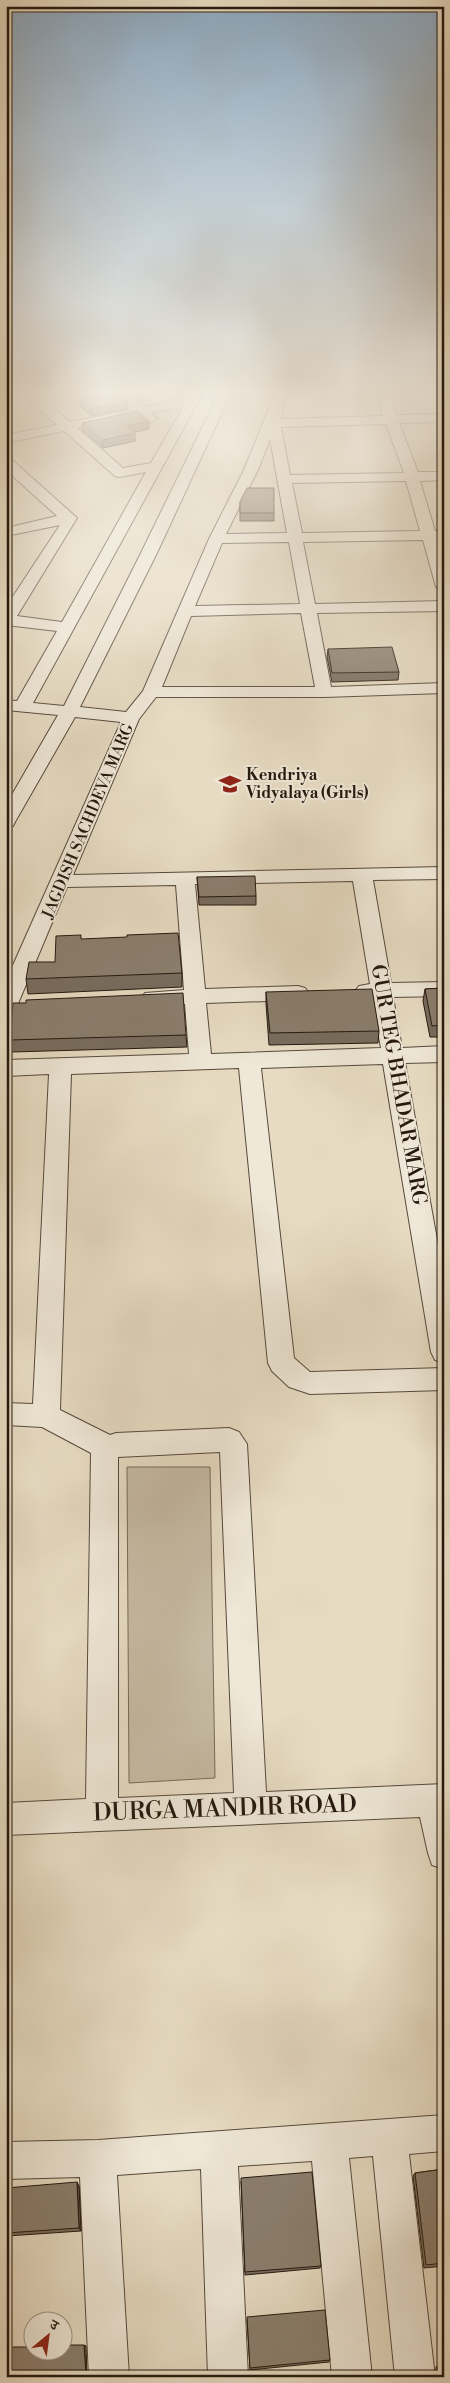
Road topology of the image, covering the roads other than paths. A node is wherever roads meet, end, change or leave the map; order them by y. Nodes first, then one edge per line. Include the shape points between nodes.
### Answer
1 (52, 502) edge
2 (136, 502) edge
3 (173, 502) edge
4 (235, 502) edge
5 (288, 502) edge
6 (419, 502) edge
7 (70, 518) junction
8 (6, 532) edge
9 (428, 535) junction
10 (444, 535) edge
11 (295, 537) junction
12 (216, 539) junction
13 (444, 586) edge
14 (444, 606) edge
15 (309, 609) junction
16 (184, 611) junction
17 (6, 619) edge
18 (66, 627) junction
19 (444, 688) edge
20 (151, 692) junction
21 (324, 692) junction
22 (14, 705) edge
23 (69, 712) junction
24 (131, 718) junction
25 (6, 822) edge
26 (444, 873) edge
27 (362, 876) junction
28 (185, 879) junction
29 (62, 881) junction
30 (444, 989) edge
31 (382, 991) junction
32 (313, 992) edge
33 (343, 992) edge
34 (195, 996) junction
35 (136, 998) edge
36 (14, 1004) edge
37 (444, 1054) edge
38 (393, 1056) junction
39 (249, 1061) junction
40 (201, 1062) junction
41 (60, 1066) junction
42 (6, 1068) edge
43 (444, 1352) edge
44 (444, 1379) edge
45 (6, 1414) edge
46 (46, 1416) junction
47 (110, 1447) junction
48 (438, 1800) edge
49 (252, 1808) junction
50 (102, 1814) junction
51 (6, 1819) edge
52 (444, 1854) edge
53 (444, 2134) edge
54 (389, 2137) junction
55 (329, 2142) junction
56 (219, 2150) junction
57 (98, 2158) junction
58 (6, 2161) edge
59 (109, 2377) edge
60 (228, 2377) edge
61 (352, 2377) edge
62 (415, 2377) edge

1 - 7 street
2 - 18 street
3 - 23 street
4 - 12 street, JAGDISH SACHDEVA MARG
5 - 11 street
6 - 9 street
7 - 8 street
7 - 17 street
9 - 10 street
9 - 11 street
9 - 13 street
11 - 12 street
11 - 15 street
12 - 16 street, JAGDISH SACHDEVA MARG
14 - 15 street
15 - 16 street
15 - 21 street
16 - 20 street, JAGDISH SACHDEVA MARG
17 - 18 street
18 - 22 street
19 - 21 street
20 - 21 street
20 - 24 street, JAGDISH SACHDEVA MARG
22 - 23 street
23 - 24 street
23 - 25 street
24 - 29 street, JAGDISH SACHDEVA MARG
26 - 27 street
27 - 28 street
27 - 31 street, GUR TEG BHADAR MARG
28 - 29 street
28 - 34 street
29 - 36 street, JAGDISH SACHDEVA MARG
30 - 31 street
31 - 33 street
31 - 38 street, GUR TEG BHADAR MARG
32 - 34 street
34 - 35 street
34 - 40 street
37 - 38 street
38 - 39 street
38 - 43 street, GUR TEG BHADAR MARG
39 - 40 street
39 - 44 street via 281,1363 298,1380 310,1383
40 - 41 street
41 - 42 street
41 - 46 street
45 - 46 street
46 - 47 street via 100,1445
47 - 49 street via 229,1440 233,1444
47 - 50 street via 104,1454
48 - 49 street, DURGA MANDIR ROAD
48 - 52 street
49 - 50 street, DURGA MANDIR ROAD
50 - 51 street, DURGA MANDIR ROAD
53 - 54 street
54 - 55 street
54 - 62 street
55 - 56 street
55 - 61 street
56 - 57 street
56 - 60 street
57 - 58 street
57 - 59 street

